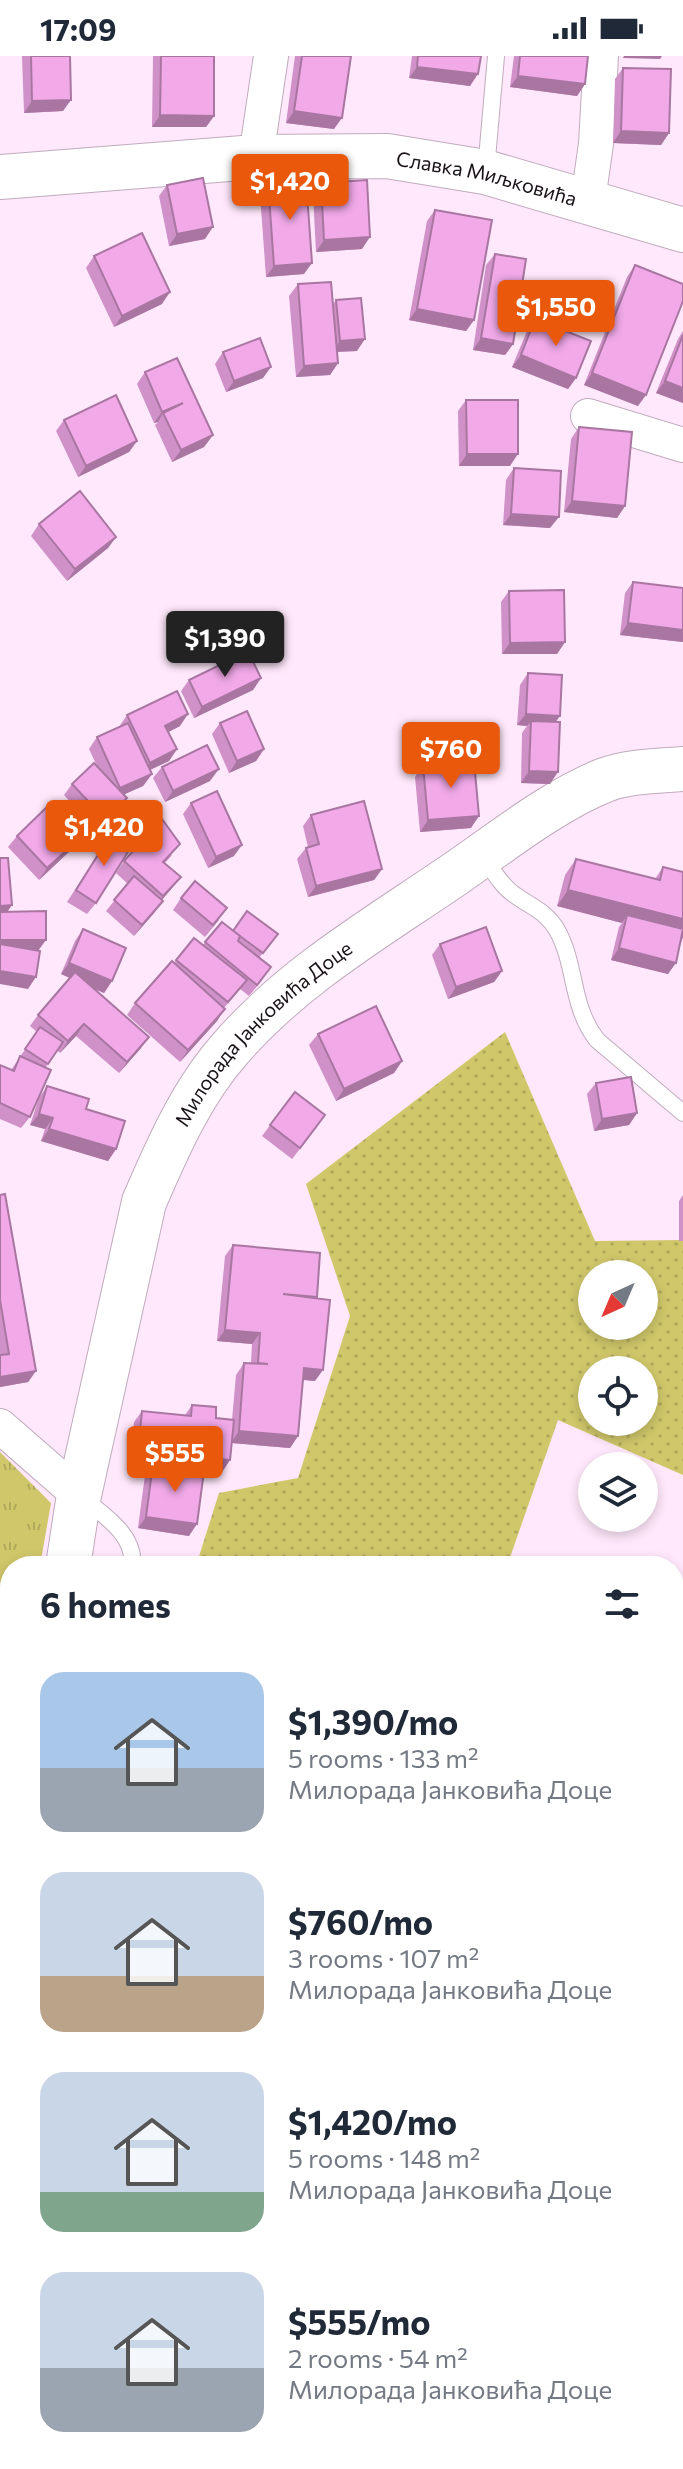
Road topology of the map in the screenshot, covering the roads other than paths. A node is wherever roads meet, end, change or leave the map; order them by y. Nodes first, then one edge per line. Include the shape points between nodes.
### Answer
1 (271, 56) edge
2 (496, 56) edge
3 (601, 56) edge
4 (256, 157) junction
5 (485, 172) junction
6 (0, 177) edge
7 (588, 200) junction
8 (683, 230) edge
9 (588, 416) dead end
10 (683, 445) edge
11 (683, 769) edge
12 (482, 856) junction
13 (683, 1113) edge
14 (0, 1426) edge
15 (79, 1495) junction
16 (70, 1556) edge
17 (133, 1556) edge

1 - 4 street
2 - 5 lane
3 - 7 street
4 - 5 street, Славка Миљковића via 387,156
4 - 6 street, Славка Миљковића
5 - 7 street, Славка Миљковића
7 - 8 street, Славка Миљковића
9 - 10 street
11 - 12 street, Милорада Јанковића Доце via 607,779
12 - 13 lane via 513,895 541,911 557,931 582,1018 597,1040
12 - 15 street, Милорада Јанковића Доце via 294,985 228,1051 203,1086 144,1202
14 - 15 street
15 - 16 street, Милорада Јанковића Доце
15 - 17 lane via 112,1521

